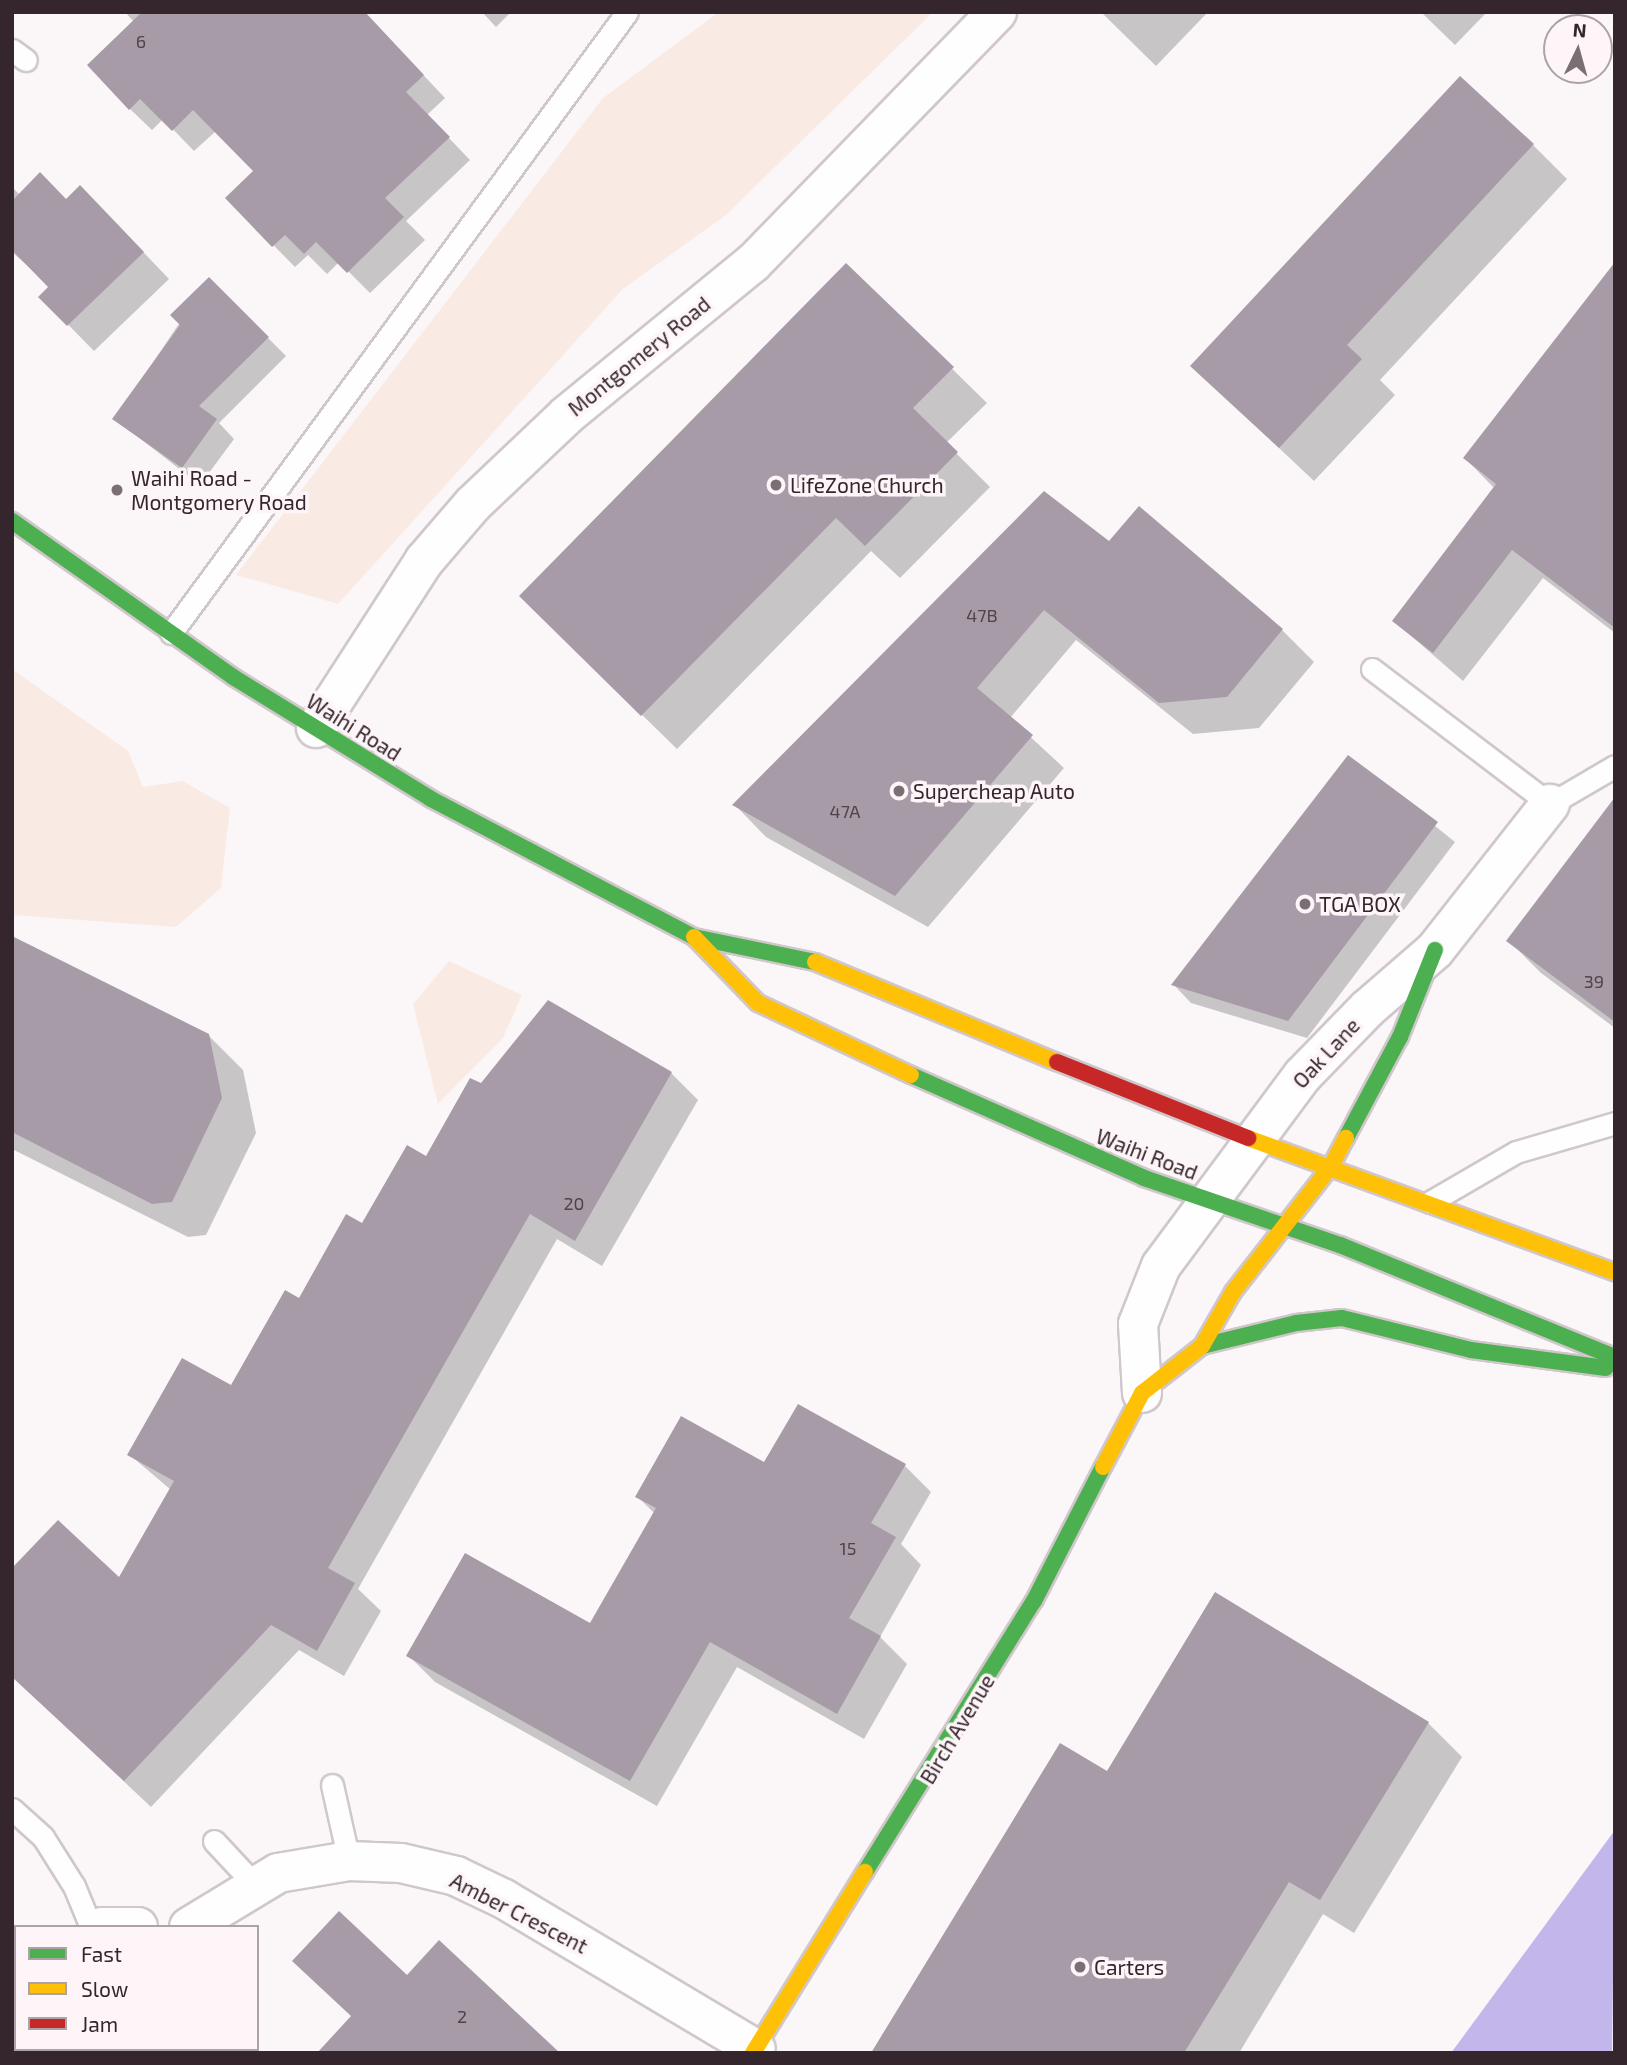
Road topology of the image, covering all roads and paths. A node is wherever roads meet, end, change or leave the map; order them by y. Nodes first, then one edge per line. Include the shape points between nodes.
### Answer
1 (627, 12) edge
2 (997, 12) edge
3 (12, 521) edge
4 (171, 633) junction
5 (1372, 669) dead end
6 (316, 728) junction
7 (1615, 766) edge
8 (1550, 804) junction
9 (694, 937) junction
10 (1435, 950) junction
11 (1615, 1123) edge
12 (1256, 1139) junction
13 (1331, 1166) junction
14 (1306, 1198) joint
15 (1209, 1200) junction
16 (1430, 1202) junction
17 (1283, 1226) junction
18 (1615, 1272) edge
19 (1202, 1346) junction
20 (1615, 1357) edge
21 (1615, 1369) edge
22 (1142, 1393) junction
23 (332, 1785) dead end
24 (12, 1809) edge
25 (214, 1841) dead end
26 (349, 1861) junction
27 (254, 1884) junction
28 (90, 1925) edge
29 (192, 1925) edge
30 (754, 2051) edge

1 - 4 lane
2 - 6 street, Montgomery Road via 753,263 567,415 473,505 424,561
3 - 4 main road, Waihi Road
4 - 6 main road, Waihi Road
5 - 8 lane
6 - 9 main road, Waihi Road via 516,846
7 - 8 lane, Oak Lane
8 - 10 street, Oak Lane
9 - 12 main road, Waihi Road via 806,958 1157,1104
9 - 15 main road, Waihi Road via 758,1003 800,1026 1139,1176
10 - 12 street, Oak Lane via 1367,1009 1303,1075
10 - 13 main road, Oak Lane via 1400,1037
11 - 16 lane via 1516,1153
12 - 13 main road, Waihi Road
12 - 15 street, Oak Lane
13 - 14 main road, Oak Lane
13 - 16 main road, Waihi Road
14 - 17 main road, Birch Avenue
15 - 17 main road, Waihi Road
15 - 22 street via 1161,1266 1138,1324
16 - 18 main road, Waihi Road
17 - 19 main road, Birch Avenue via 1233,1292
17 - 20 main road, Waihi Road
19 - 21 main road via 1296,1323 1342,1318 1471,1350
19 - 22 main road, Birch Avenue
22 - 30 main road, Birch Avenue via 1034,1601
23 - 26 lane
24 - 28 lane via 43,1837 74,1886
25 - 27 lane
26 - 27 street, Amber Crescent via 304,1865
26 - 30 street, Amber Crescent via 401,1863 457,1876 565,1934
27 - 29 street, Amber Crescent

